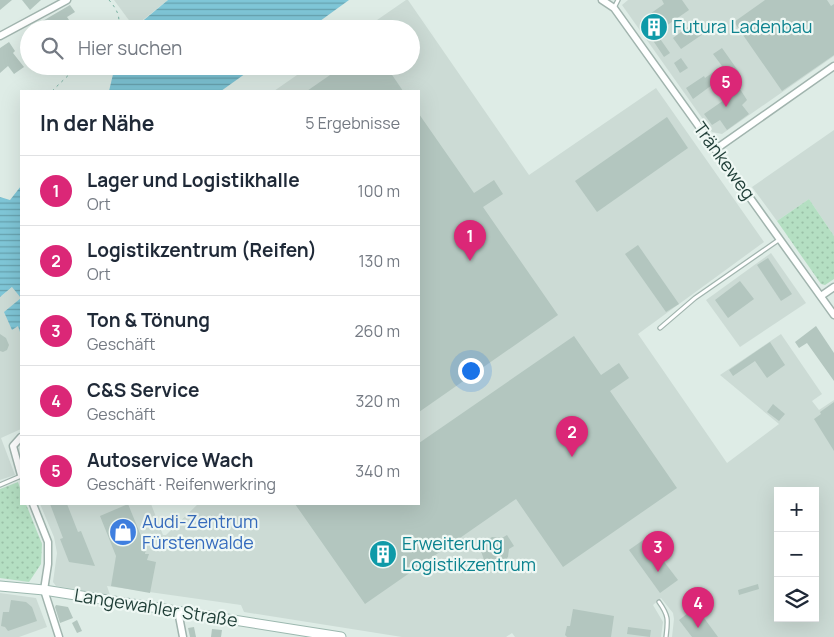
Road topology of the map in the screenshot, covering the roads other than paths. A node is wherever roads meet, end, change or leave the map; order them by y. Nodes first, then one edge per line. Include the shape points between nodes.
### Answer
1 (67, 0) edge
2 (602, 0) edge
3 (618, 0) edge
4 (614, 8) junction
5 (30, 20) edge
6 (20, 25) edge
7 (0, 36) edge
8 (834, 66) edge
9 (716, 149) junction
10 (780, 239) junction
11 (834, 286) edge
12 (821, 296) junction
13 (834, 315) edge
14 (660, 328) dead end
15 (20, 438) edge
16 (20, 472) edge
17 (20, 476) edge
18 (0, 485) edge
19 (33, 505) edge
20 (0, 586) edge
21 (44, 590) junction
22 (659, 602) dead end
23 (178, 611) junction
24 (286, 632) edge
25 (59, 637) edge
26 (183, 637) edge
27 (341, 637) edge
28 (666, 637) edge

1 - 5 street
2 - 4 street, Tränkeweg
3 - 4 lane
4 - 9 street, Tränkeweg
6 - 7 street
8 - 9 street
9 - 10 street, Tränkeweg
10 - 12 street, Tränkeweg
10 - 14 lane via 696,298
11 - 12 street
12 - 13 street, Tränkeweg
15 - 16 street via 13,446
17 - 18 lane
19 - 21 street via 48,542
20 - 21 street, Langewahler Straße
21 - 23 street, Langewahler Straße
21 - 25 street
22 - 28 lane via 668,621
23 - 24 street, Langewahler Straße
23 - 26 street
24 - 27 street, Langewahler Straße

